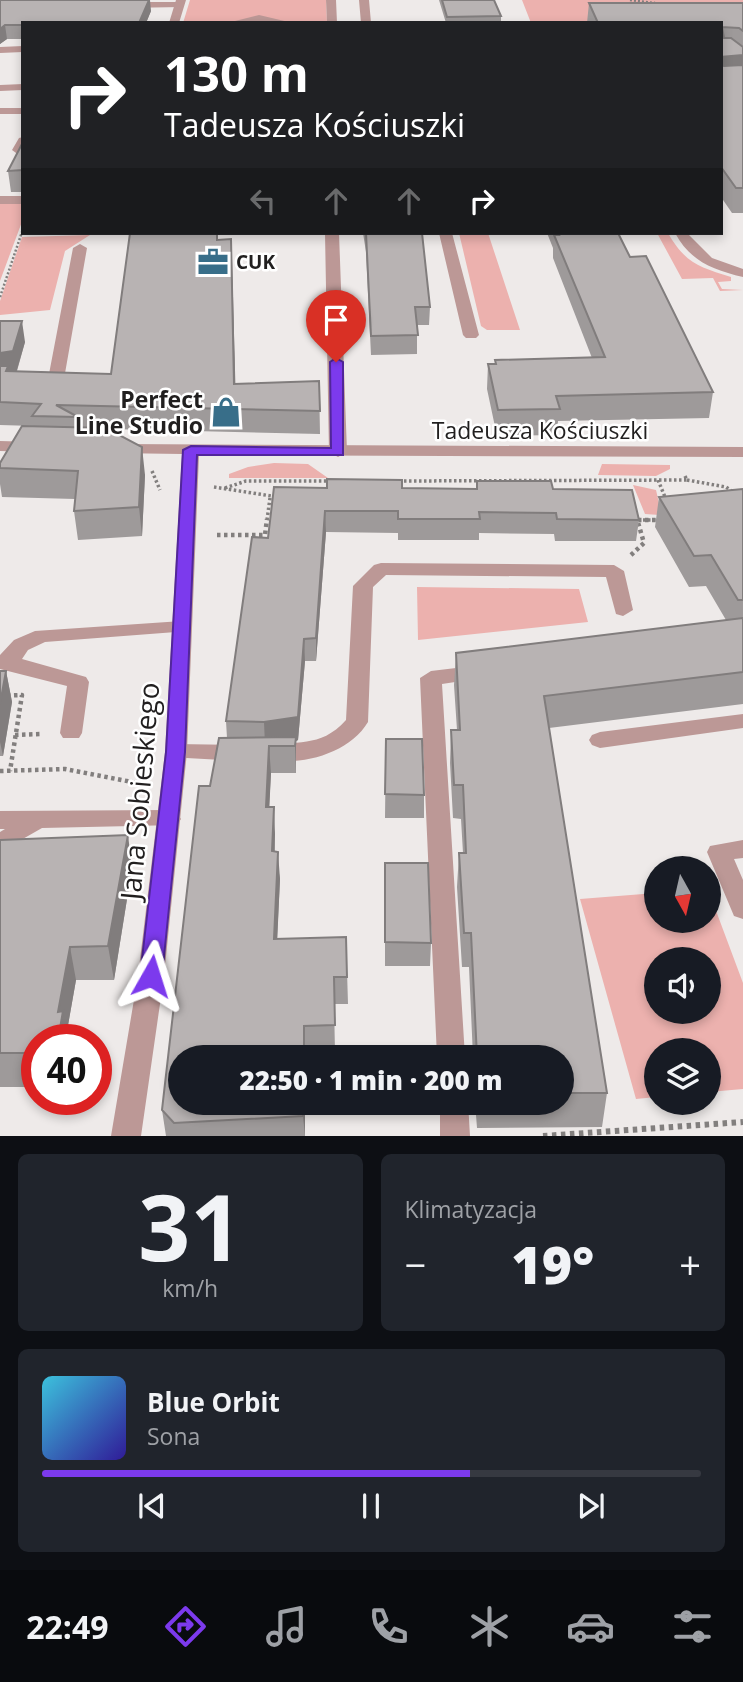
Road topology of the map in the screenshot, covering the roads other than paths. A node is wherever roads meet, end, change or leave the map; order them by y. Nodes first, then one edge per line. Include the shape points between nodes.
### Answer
1 (331, 0) edge
2 (364, 0) edge
3 (180, 3) edge
4 (111, 5) edge
5 (175, 21) edge
6 (243, 21) edge
7 (276, 21) edge
8 (332, 21) edge
9 (366, 21) edge
10 (21, 49) edge
11 (0, 50) edge
12 (0, 88) edge
13 (21, 88) edge
14 (0, 111) edge
15 (21, 111) edge
16 (0, 200) edge
17 (21, 200) edge
18 (332, 235) edge
19 (445, 235) edge
20 (682, 235) edge
21 (80, 248) dead end
22 (743, 273) edge
23 (471, 335) dead end
24 (0, 381) edge
25 (0, 446) edge
26 (50, 447) edge
27 (100, 449) edge
28 (191, 450) junction
29 (338, 452) junction
30 (743, 452) edge
31 (623, 610) dead end
32 (182, 627) junction
33 (4, 662) edge
34 (499, 670) edge
35 (743, 721) edge
36 (71, 733) dead end
37 (600, 740) dead end
38 (176, 752) junction
39 (169, 819) junction
40 (0, 820) edge
41 (37, 821) junction
42 (0, 843) edge
43 (743, 849) edge
44 (743, 909) edge
45 (450, 1045) edge
46 (454, 1115) edge
47 (126, 1136) edge
48 (455, 1136) edge

1 - 8 street
2 - 9 street
3 - 4 street
3 - 5 street
6 - 7 street
10 - 11 street
12 - 13 street
14 - 15 street
16 - 17 street
18 - 29 street
19 - 23 street
20 - 22 street via 705,262
21 - 24 street via 56,379
25 - 26 street
27 - 28 street, Tadeusza Kościuszki
28 - 29 street, Tadeusza Kościuszki
28 - 32 street, Jana Sobieskiego
29 - 30 street, Tadeusza Kościuszki
31 - 38 street via 614,570 381,569 363,586 357,722 346,735 298,753
32 - 33 street via 43,636 21,645
32 - 38 street, Jana Sobieskiego
33 - 36 street via 78,682
34 - 45 street via 431,678
35 - 37 street
38 - 39 street, Jana Sobieskiego
39 - 41 street
39 - 47 street, Jana Sobieskiego
40 - 41 street
41 - 42 street
43 - 44 street via 719,852
46 - 48 street

